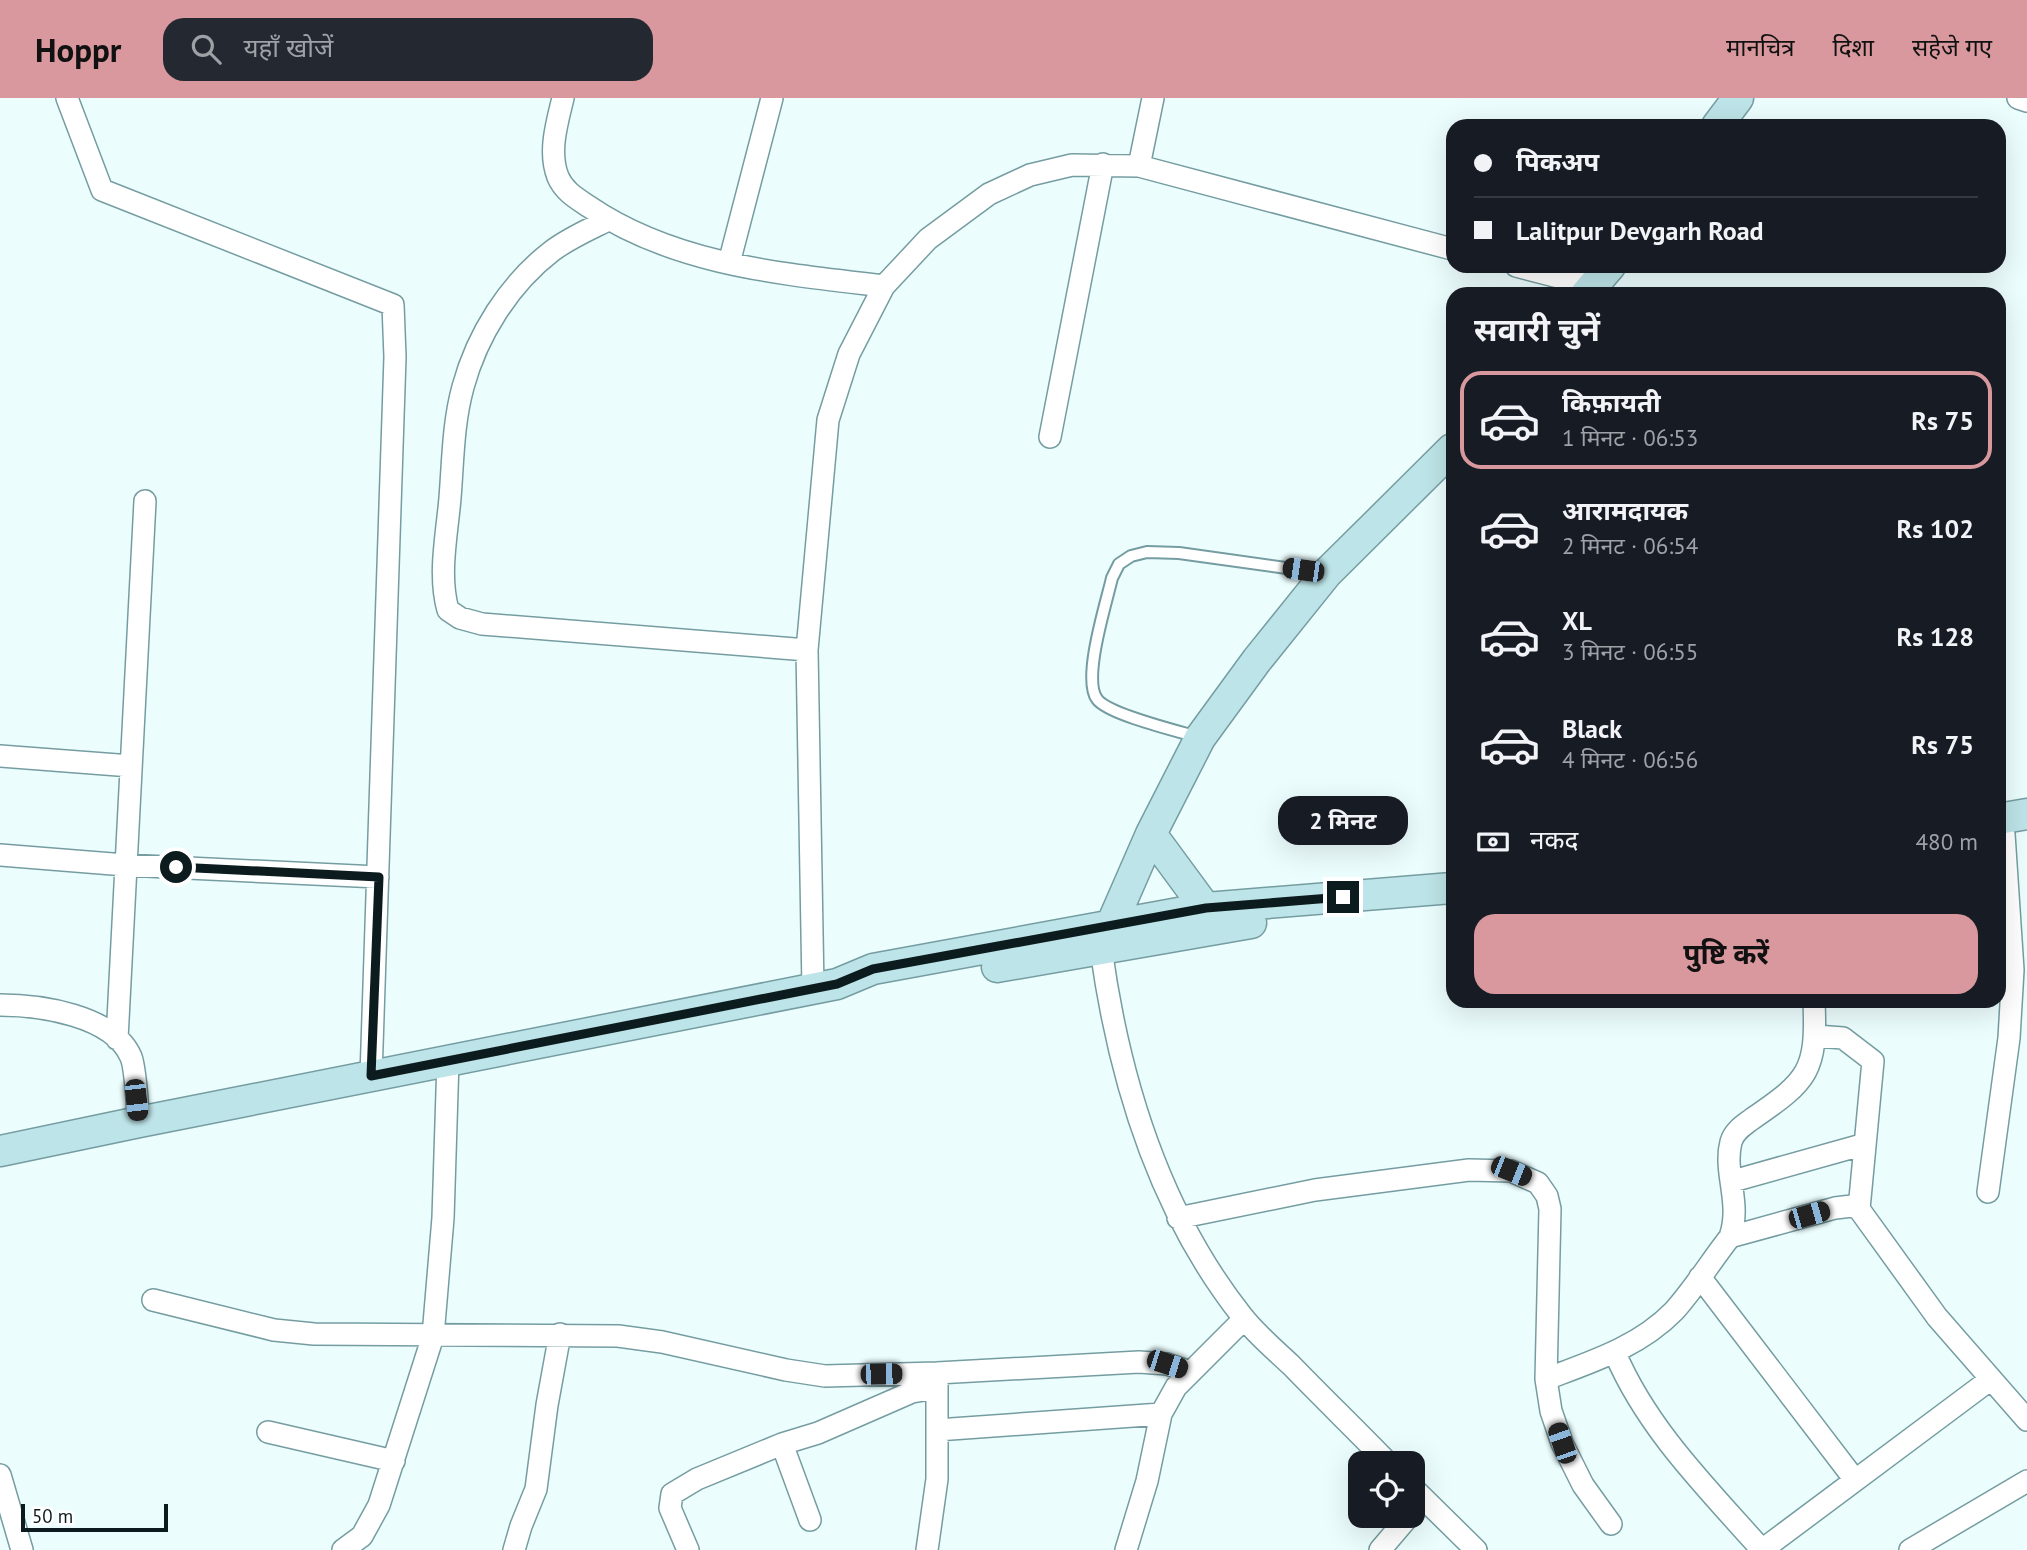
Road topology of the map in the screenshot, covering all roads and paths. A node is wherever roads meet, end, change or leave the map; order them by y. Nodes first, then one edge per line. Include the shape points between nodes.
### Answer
1 (66, 98) edge
2 (563, 98) edge
3 (772, 98) edge
4 (1153, 98) edge
5 (1738, 98) edge
6 (2018, 98) edge
7 (2027, 101) edge
8 (1722, 119) edge
9 (1103, 164) junction
10 (1139, 166) junction
11 (608, 220) junction
12 (1446, 247) edge
13 (729, 263) junction
14 (1551, 273) edge
15 (1596, 282) edge
16 (884, 286) junction
17 (1050, 437) dead end
18 (1446, 455) edge
19 (145, 501) dead end
20 (1327, 573) junction
21 (807, 650) junction
22 (1200, 738) junction
23 (0, 756) edge
24 (131, 766) junction
25 (2027, 814) edge
26 (2007, 829) edge
27 (1152, 834) junction
28 (0, 855) edge
29 (125, 865) junction
30 (379, 877) junction
31 (1446, 889) edge
32 (1446, 906) edge
33 (1213, 917) junction
34 (1106, 937) junction
35 (825, 987) junction
36 (0, 1005) edge
37 (1814, 1008) edge
38 (1816, 1036) junction
39 (117, 1039) junction
40 (448, 1060) junction
41 (371, 1076) junction
42 (139, 1122) junction
43 (1865, 1144) junction
44 (0, 1151) edge
45 (1732, 1181) junction
46 (1988, 1192) dead end
47 (1859, 1209) junction
48 (1178, 1218) junction
49 (1730, 1237) junction
50 (1700, 1277) junction
51 (153, 1300) dead end
52 (1244, 1319) junction
53 (559, 1334) junction
54 (433, 1336) junction
55 (1615, 1353) junction
56 (1189, 1372) junction
57 (1546, 1379) junction
58 (1991, 1379) junction
59 (937, 1381) junction
60 (1161, 1415) junction
61 (2027, 1420) edge
62 (937, 1430) junction
63 (268, 1432) dead end
64 (782, 1444) junction
65 (1376, 1451) edge
66 (394, 1461) junction
67 (0, 1475) edge
68 (1855, 1480) junction
69 (2027, 1481) edge
70 (1425, 1511) edge
71 (810, 1520) dead end
72 (1611, 1524) dead end
73 (1396, 1528) edge
74 (22, 1550) edge
75 (343, 1550) edge
76 (514, 1550) edge
77 (688, 1550) edge
78 (927, 1550) edge
79 (1126, 1550) edge
80 (1380, 1550) edge
81 (1476, 1550) edge
82 (1762, 1550) edge
83 (1910, 1550) edge

1 - 30 street via 102,190 393,306
2 - 11 street via 554,142 558,177 568,192
3 - 13 street
4 - 10 street
5 - 8 main road
6 - 7 street
9 - 10 street
9 - 16 street via 1072,165 1030,175 989,194 928,239
9 - 17 street
10 - 12 street
11 - 13 street via 683,252
11 - 21 street via 552,250 524,277 475,349 456,421 444,564 447,610 482,624
13 - 16 street
14 - 15 street
16 - 21 street via 849,354 828,420
18 - 20 main road
19 - 24 street
20 - 22 main road
20 - 22 lane via 1179,553 1147,552 1119,564 1091,670 1091,687 1098,702 1117,712
21 - 35 street
22 - 27 main road
23 - 24 street
24 - 29 street
25 - 26 main road
26 - 46 street via 2013,971 2009,1038
27 - 33 main road
27 - 34 main road
28 - 29 street
29 - 30 street
29 - 39 street
30 - 41 street
31 - 33 main road
32 - 33 main road via 1273,920
33 - 34 main road
34 - 35 main road via 873,969
34 - 48 street via 1120,1058
35 - 40 main road
36 - 39 street via 72,1015
37 - 38 street
38 - 43 street via 1843,1038 1873,1061
38 - 45 street via 1804,1076 1790,1093 1740,1127 1731,1141
39 - 42 street via 131,1057
40 - 41 main road
40 - 54 street via 443,1217
41 - 42 main road
42 - 44 main road
43 - 45 street
43 - 47 street
45 - 49 street via 1735,1203
47 - 49 street via 1835,1208
47 - 58 street via 1937,1317
48 - 52 street
48 - 57 street via 1315,1190 1469,1170 1511,1171 1538,1182 1550,1209
49 - 50 street
50 - 55 street via 1653,1329
50 - 68 street
51 - 54 street via 274,1330
52 - 56 street
52 - 65 street
53 - 54 street
53 - 59 street via 662,1342 825,1376
53 - 76 street via 536,1489
54 - 66 street
55 - 57 street
55 - 82 street via 1651,1418
56 - 59 street via 1167,1364 1139,1362
56 - 60 street
57 - 72 street via 1550,1411 1562,1443 1583,1485
58 - 61 street
58 - 68 street
59 - 62 street
59 - 64 street
60 - 62 street
60 - 79 street
62 - 78 street via 937,1479
63 - 66 street
64 - 71 street
64 - 77 street via 672,1494 670,1508
66 - 75 street via 362,1536
67 - 74 street
68 - 82 street
69 - 83 street
70 - 81 street
73 - 80 street

